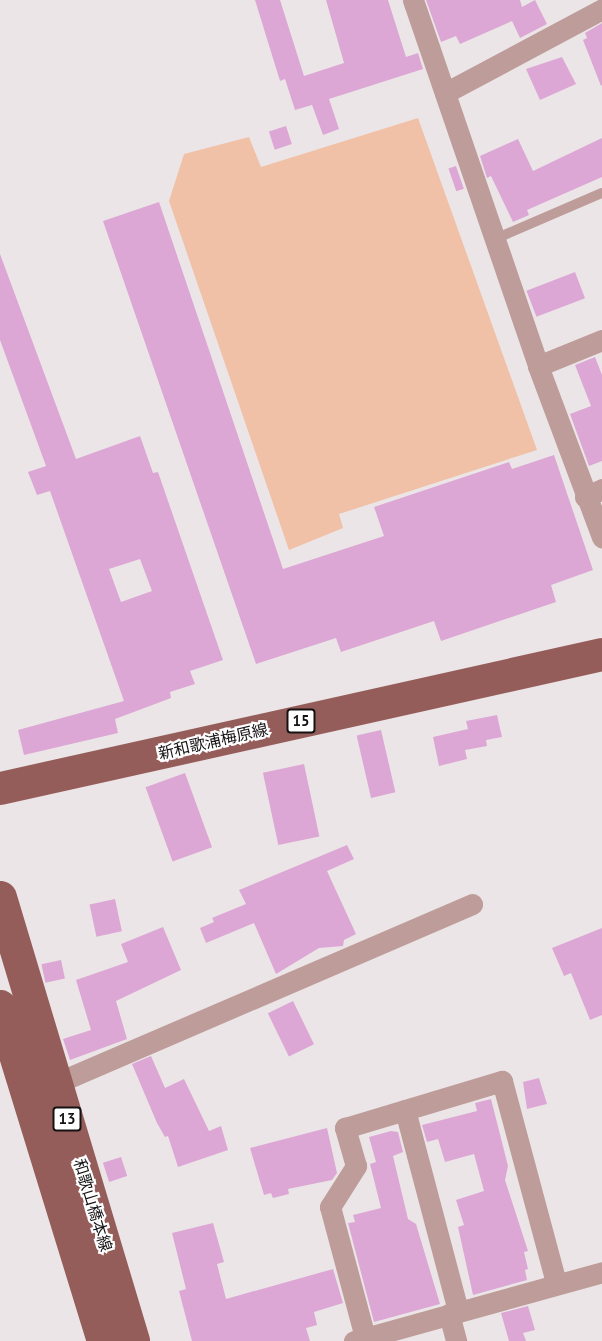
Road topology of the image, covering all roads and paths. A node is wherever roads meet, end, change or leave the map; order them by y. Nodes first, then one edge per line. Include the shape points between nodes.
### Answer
1 (413, 0) edge
2 (602, 9) edge
3 (445, 93) junction
4 (602, 193) edge
5 (495, 239) junction
6 (602, 340) edge
7 (538, 366) junction
8 (593, 493) edge
9 (602, 537) edge
10 (602, 654) edge
11 (0, 788) edge
12 (0, 897) edge
13 (472, 904) dead end
14 (0, 1006) edge
15 (17, 1043) edge
16 (42, 1089) junction
17 (405, 1110) junction
18 (602, 1272) edge
19 (556, 1283) junction
20 (453, 1313) junction
21 (362, 1340) edge
22 (103, 1341) edge
23 (133, 1341) edge
24 (456, 1341) edge

1 - 3 street
2 - 3 street
3 - 5 street
4 - 5 lane
5 - 7 street
6 - 7 street
7 - 8 street
8 - 9 street
10 - 11 main road, 新和歌浦梅原線 / 15
12 - 15 main road, 和歌山橋本線 / 13
13 - 16 street
14 - 15 main road, 和歌山橋本線 / 13
15 - 16 main road, 和歌山橋本線 / 13
16 - 22 main road, 和歌山橋本線 / 13
16 - 23 main road, 和歌山橋本線 / 13
17 - 19 street via 502,1081
17 - 20 street
17 - 21 street via 345,1128 356,1167 330,1207
18 - 19 street
19 - 20 street
20 - 21 street
20 - 24 street

